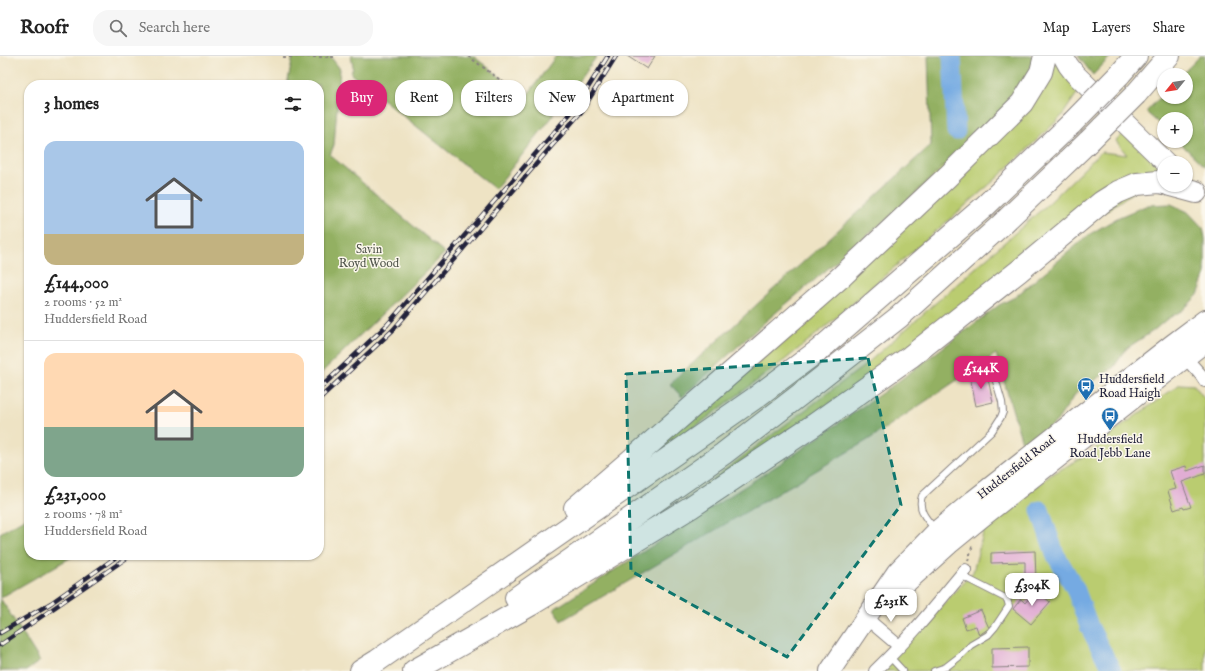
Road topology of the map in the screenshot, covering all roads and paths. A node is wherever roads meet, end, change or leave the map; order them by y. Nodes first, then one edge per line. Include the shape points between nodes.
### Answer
1 (336, 56) edge
2 (468, 56) edge
3 (1045, 56) edge
4 (1063, 56) edge
5 (1136, 56) edge
6 (1170, 56) edge
7 (283, 57) dead end
8 (500, 80) edge
9 (1159, 156) edge
10 (1157, 182) edge
11 (1205, 320) edge
12 (1205, 342) edge
13 (1179, 350) junction
14 (993, 371) dead end
15 (1205, 381) edge
16 (943, 538) junction
17 (962, 572) joint
18 (479, 590) junction
19 (866, 618) junction
20 (899, 646) junction
21 (890, 657) junction
22 (361, 671) edge
23 (410, 671) edge
24 (414, 671) edge
25 (830, 671) edge
26 (875, 671) edge
27 (903, 671) edge
28 (934, 671) edge

1 - 7 path
2 - 8 path
3 - 18 highway via 1041,72 1022,103 942,182 842,276
4 - 9 highway via 1083,82
5 - 18 highway, bridge via 1072,123 984,207 819,350 755,398
6 - 23 highway, bridge via 1090,141 904,312 723,454
10 - 24 highway via 1137,184 1102,202 922,347 691,507 530,605
11 - 13 highway, Huddersfield Road
12 - 13 highway, Huddersfield Road
13 - 15 street
13 - 16 highway, Huddersfield Road
14 - 16 lane via 1002,402 1001,418 992,431 922,496 920,502 922,511
16 - 19 highway, Huddersfield Road
17 - 20 street via 931,612
17 - 28 lane via 1007,598 1009,606 988,635 971,645 946,667
18 - 22 highway
19 - 20 street
19 - 25 highway, Huddersfield Road
20 - 21 street
21 - 26 street
21 - 27 lane

